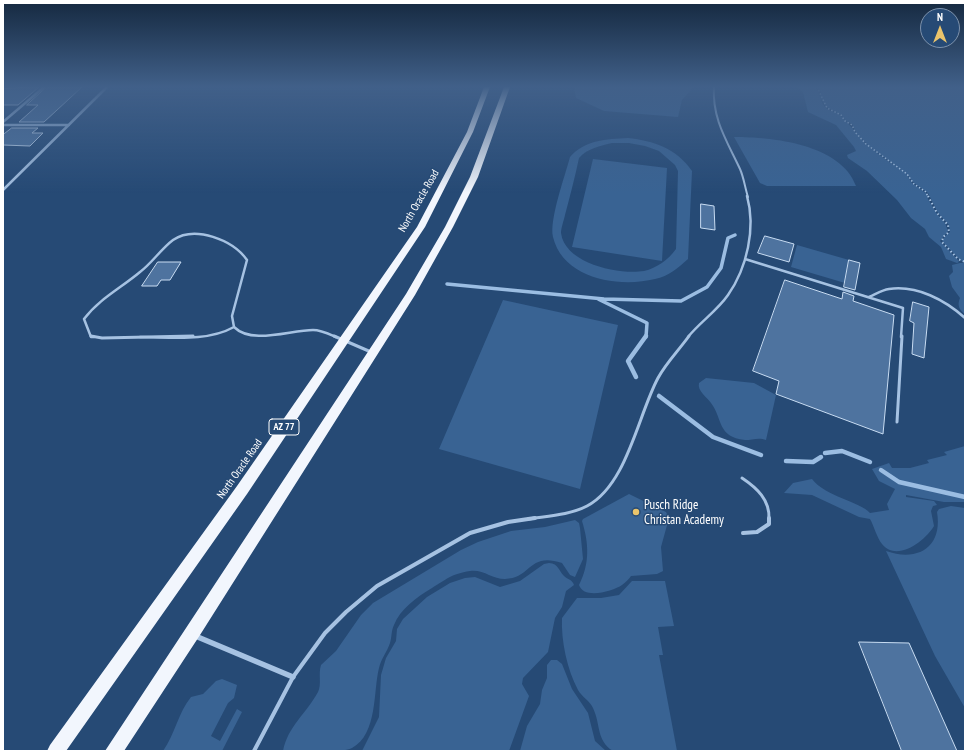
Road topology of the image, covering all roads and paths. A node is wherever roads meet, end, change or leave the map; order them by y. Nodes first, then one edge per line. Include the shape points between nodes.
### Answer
1 (72, 122) edge
2 (474, 122) edge
3 (494, 122) edge
4 (718, 122) edge
5 (847, 122) edge
6 (3, 125) edge
7 (69, 125) junction
8 (3, 190) edge
9 (745, 258) junction
10 (965, 262) edge
11 (869, 297) junction
12 (965, 318) edge
13 (234, 327) junction
14 (343, 341) junction
15 (373, 352) junction
16 (897, 422) dead end
17 (742, 478) dead end
18 (743, 533) dead end
19 (192, 635) junction
20 (292, 677) junction
21 (56, 751) edge
22 (114, 751) edge
23 (254, 751) edge

1 - 7 street
2 - 14 highway, North Oracle Road / AZ 77 via 421,227
3 - 15 highway via 474,178 449,227 410,295
4 - 9 lane via 722,135 742,171 749,202 750,233
5 - 10 path via 866,144 907,174 914,184 926,192 937,213 948,225 949,232 943,237 942,242 958,259
6 - 7 street
7 - 8 street
9 - 11 lane
9 - 20 lane via 743,268 728,296 695,328 658,377 619,471 605,491 587,506 557,515 508,522 470,533 377,586 325,633
11 - 12 lane via 888,289 901,288 941,301
11 - 16 lane via 903,308
13 - 13 lane via 232,316 248,260 237,247 198,234 172,240 149,265 97,304 84,319 91,337 102,338 208,336 221,334
13 - 14 lane via 240,333 268,336 313,330
14 - 15 lane
14 - 21 highway, North Oracle Road / AZ 77 via 242,490
15 - 19 highway
17 - 18 lane via 756,486 770,512 769,524 757,532
19 - 20 street
19 - 22 highway
20 - 23 lane

